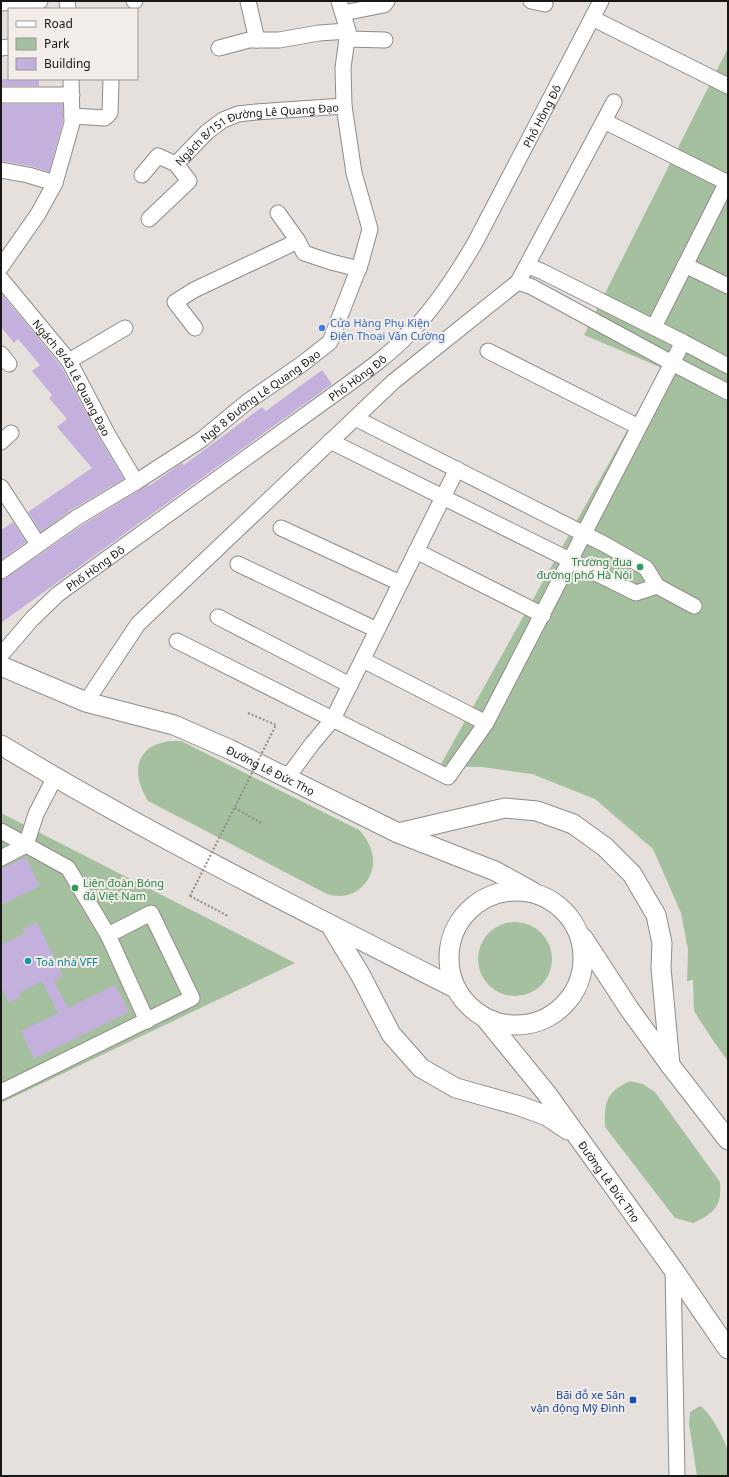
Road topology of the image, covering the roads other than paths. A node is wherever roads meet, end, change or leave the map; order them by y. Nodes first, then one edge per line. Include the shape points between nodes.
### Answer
1 (40, 1) edge
2 (248, 1) edge
3 (387, 1) edge
4 (601, 1) edge
5 (1, 3) edge
6 (341, 7) edge
7 (592, 18) junction
8 (348, 35) junction
9 (257, 40) junction
10 (385, 40) dead end
11 (220, 48) dead end
12 (71, 80) edge
13 (111, 80) edge
14 (728, 86) edge
15 (1, 95) edge
16 (72, 96) junction
17 (614, 102) dead end
18 (344, 106) junction
19 (72, 116) junction
20 (604, 121) junction
21 (176, 164) junction
22 (1, 170) edge
23 (142, 175) dead end
24 (727, 182) edge
25 (56, 183) junction
26 (278, 213) dead end
27 (149, 219) dead end
28 (298, 241) junction
29 (685, 265) junction
30 (528, 266) junction
31 (1, 267) edge
32 (358, 269) junction
33 (1, 279) edge
34 (518, 282) junction
35 (728, 286) edge
36 (654, 327) junction
37 (125, 328) dead end
38 (195, 328) dead end
39 (683, 342) junction
40 (488, 352) dead end
41 (69, 361) junction
42 (672, 363) junction
43 (728, 366) edge
44 (728, 392) edge
45 (355, 418) junction
46 (639, 427) junction
47 (330, 441) junction
48 (457, 469) junction
49 (136, 482) junction
50 (1, 487) edge
51 (443, 497) junction
52 (281, 528) dead end
53 (584, 534) junction
54 (38, 544) junction
55 (416, 551) junction
56 (571, 561) junction
57 (238, 564) dead end
58 (1, 571) edge
59 (400, 584) junction
60 (657, 586) junction
61 (694, 606) dead end
62 (543, 615) junction
63 (218, 617) dead end
64 (377, 630) junction
65 (177, 641) dead end
66 (1, 655) edge
67 (363, 660) junction
68 (1, 666) edge
69 (350, 685) junction
70 (86, 702) junction
71 (334, 719) junction
72 (486, 723) junction
73 (1, 745) edge
74 (55, 778) junction
75 (287, 778) junction
76 (1, 831) edge
77 (398, 832) junction
78 (26, 845) junction
79 (1, 858) edge
80 (533, 892) junction
81 (331, 926) junction
82 (580, 934) junction
83 (108, 935) junction
84 (455, 988) junction
85 (486, 1019) junction
86 (147, 1021) junction
87 (670, 1065) junction
88 (1, 1092) edge
89 (578, 1136) junction
90 (728, 1140) edge
91 (672, 1269) junction
92 (728, 1349) edge
93 (677, 1476) edge

1 - 5 street
2 - 9 street
3 - 6 street via 384,5
4 - 7 street, Phố Hồng Đô
6 - 8 street
7 - 14 street
7 - 66 street, Phố Hồng Đô via 456,276 410,333 382,359 347,385 58,594
8 - 9 street via 319,33 279,40
8 - 10 street
8 - 18 street, Ngõ 8 Đường Lê Quang Đạo via 343,68
9 - 11 street
12 - 16 street
13 - 19 street via 108,116
15 - 16 street
16 - 19 street
17 - 20 street
18 - 21 street, Ngách 8/151 Đường Lê Quang Đạo via 238,114 223,120 207,132
18 - 32 street, Ngõ 8 Đường Lê Quang Đạo via 354,173 370,229
19 - 25 street
20 - 24 street
20 - 30 street
21 - 23 street via 158,156
21 - 27 street, Ngách 8/151 Đường Lê Quang Đạo via 189,181
22 - 25 street
24 - 29 street
25 - 31 street
26 - 28 street
28 - 32 street via 304,253
28 - 38 street via 194,290 175,302
29 - 35 street
29 - 36 street
30 - 34 street
30 - 36 street
32 - 49 street, Ngõ 8 Đường Lê Quang Đạo via 330,342 201,440
33 - 41 street, Ngách 8/43 Lê Quang Đạo
34 - 42 street via 543,292
34 - 45 street via 394,382
36 - 39 street
37 - 41 street
39 - 42 street
39 - 43 street
40 - 46 street
41 - 49 street, Ngách 8/43 Lê Quang Đạo
42 - 44 street
42 - 46 street
45 - 47 street
45 - 48 street
46 - 53 street
47 - 51 street
47 - 70 street via 138,624
48 - 51 street
48 - 53 street
49 - 54 street, Ngõ 8 Đường Lê Quang Đạo
50 - 54 street
51 - 55 street
51 - 56 street
52 - 59 street
53 - 56 street
53 - 60 street via 646,568
54 - 58 street, Ngõ 8 Đường Lê Quang Đạo
55 - 59 street
55 - 62 street
56 - 60 street via 636,593
56 - 62 street
57 - 64 street
59 - 64 street
60 - 61 street
62 - 72 street
63 - 69 street
64 - 67 street
65 - 71 street
67 - 69 street
67 - 72 street
68 - 70 main road, Đường Lê Đức Thọ
69 - 71 street
70 - 75 main road, Đường Lê Đức Thọ via 174,725
71 - 72 street via 448,777
71 - 75 street
73 - 74 main road
74 - 78 street via 36,814
74 - 81 main road
75 - 77 main road, Đường Lê Đức Thọ
76 - 78 street
77 - 80 main road, Đường Lê Đức Thọ via 496,870
77 - 87 main road via 505,808 537,811 573,824 605,846 632,874 656,915 662,943 661,968
78 - 79 street
78 - 83 street via 68,868
80 - 82 main road via 553,900 570,915
80 - 84 main road via 511,890 490,896 471,907 457,924 449,945 449,967
81 - 84 main road
81 - 89 main road via 361,976 390,1034 421,1068 456,1088 547,1116
82 - 85 main road via 584,957 581,980 570,1000 552,1015 531,1024 508,1025
82 - 87 main road
83 - 86 street
83 - 86 street via 150,913 192,998
84 - 85 main road via 468,1006
85 - 89 main road, Đường Lê Đức Thọ
86 - 88 street
87 - 90 main road
89 - 91 main road, Đường Lê Đức Thọ
91 - 92 main road, Đường Lê Đức Thọ
91 - 93 street

